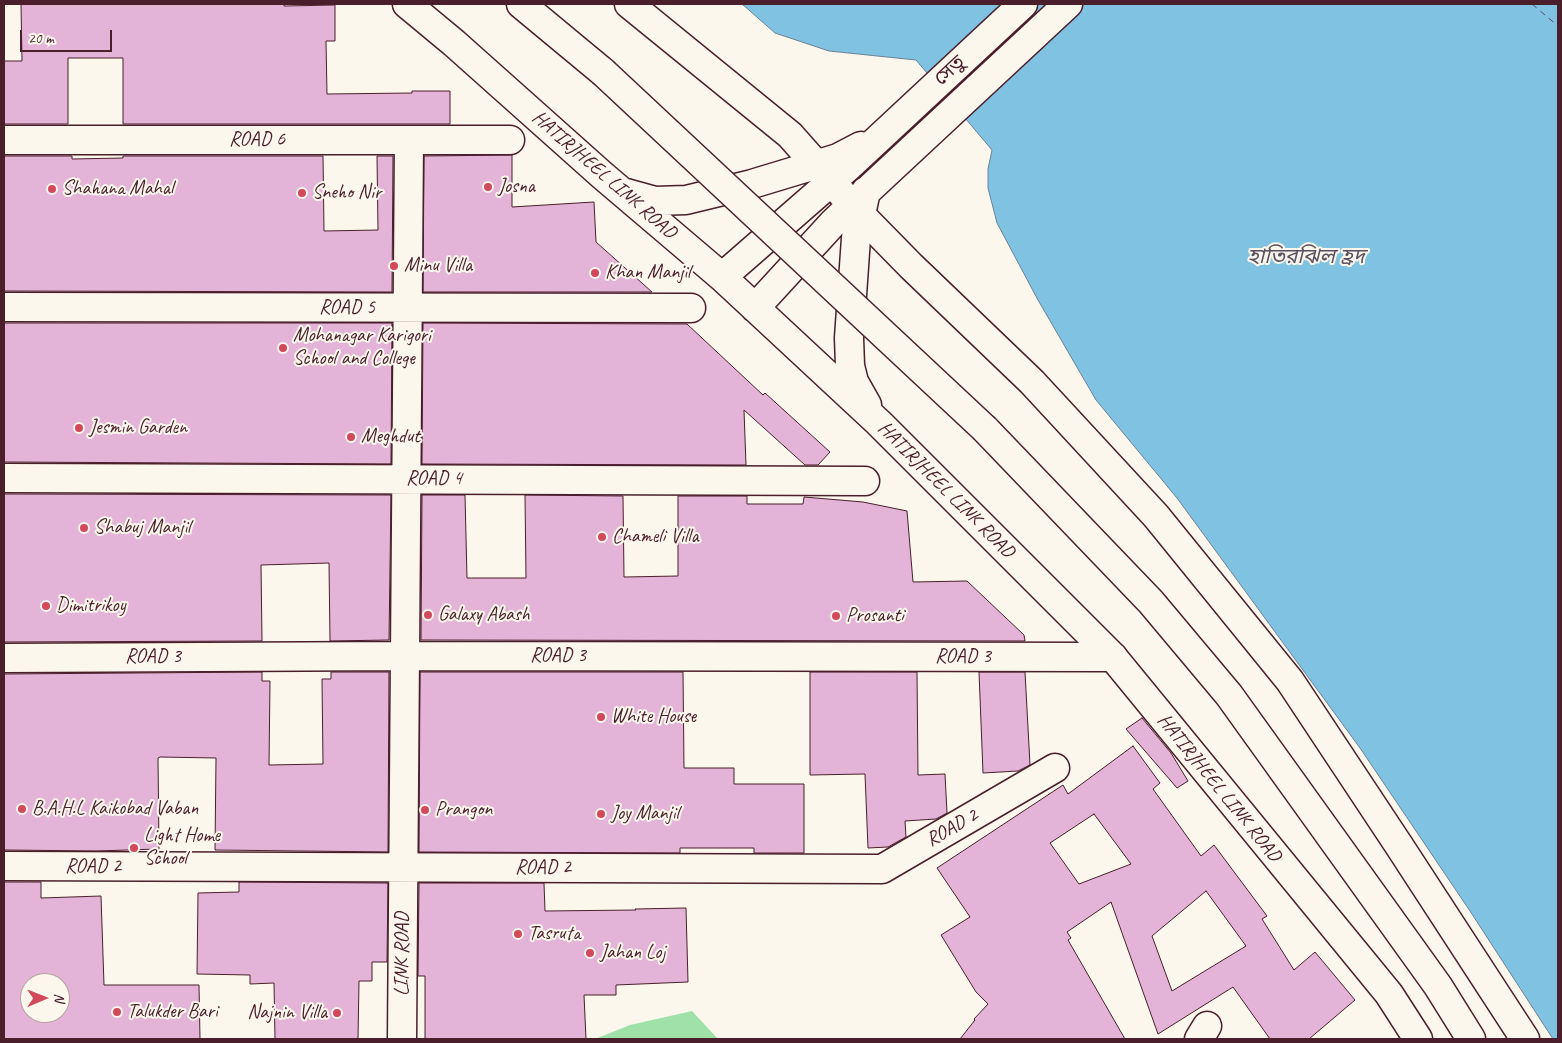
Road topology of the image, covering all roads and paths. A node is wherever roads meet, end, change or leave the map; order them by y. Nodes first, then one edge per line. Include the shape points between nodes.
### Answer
1 (406, 4) edge
2 (521, 4) edge
3 (629, 4) edge
4 (1023, 4) edge
5 (1068, 4) edge
6 (4, 140) edge
7 (409, 140) junction
8 (510, 140) dead end
9 (824, 173) junction
10 (620, 191) junction
11 (859, 203) junction
12 (722, 277) junction
13 (4, 307) edge
14 (408, 308) junction
15 (691, 308) dead end
16 (756, 308) junction
17 (879, 423) junction
18 (4, 478) edge
19 (407, 479) junction
20 (864, 481) dead end
21 (405, 656) junction
22 (1113, 657) junction
23 (4, 658) edge
24 (1055, 768) dead end
25 (4, 866) edge
26 (403, 868) junction
27 (402, 1039) edge
28 (1418, 1039) edge
29 (1471, 1039) edge
30 (1525, 1039) edge

1 - 10 street, HATIRJHEEL LINK ROAD
2 - 29 street, bridge via 603,72 986,429 1151,602 1229,695 1438,986
3 - 9 street via 790,135
4 - 9 street, সেতু via 878,138 838,158
5 - 11 street via 896,163
6 - 7 street, ROAD 6
7 - 8 street, ROAD 6
7 - 14 street, LINK ROAD
9 - 10 street, সেতু via 752,184 686,200 655,201
9 - 11 street
9 - 12 street
10 - 12 street, HATIRJHEEL LINK ROAD
11 - 16 street via 826,230
11 - 17 street via 849,338 850,366 860,394
11 - 30 street via 911,266 1032,382 1156,516 1284,674
12 - 16 street, HATIRJHEEL LINK ROAD
13 - 14 street, ROAD 5
14 - 15 street, ROAD 5
14 - 19 street, LINK ROAD
16 - 17 street, HATIRJHEEL LINK ROAD
17 - 22 street, HATIRJHEEL LINK ROAD
18 - 19 street, ROAD 4
19 - 20 street, ROAD 4
19 - 21 street, LINK ROAD
21 - 22 street, ROAD 3
21 - 23 street, ROAD 3
21 - 26 street, LINK ROAD
22 - 28 street, HATIRJHEEL LINK ROAD via 1389,994
24 - 26 street, ROAD 2 via 882,869
25 - 26 street, ROAD 2
26 - 27 street, LINK ROAD

